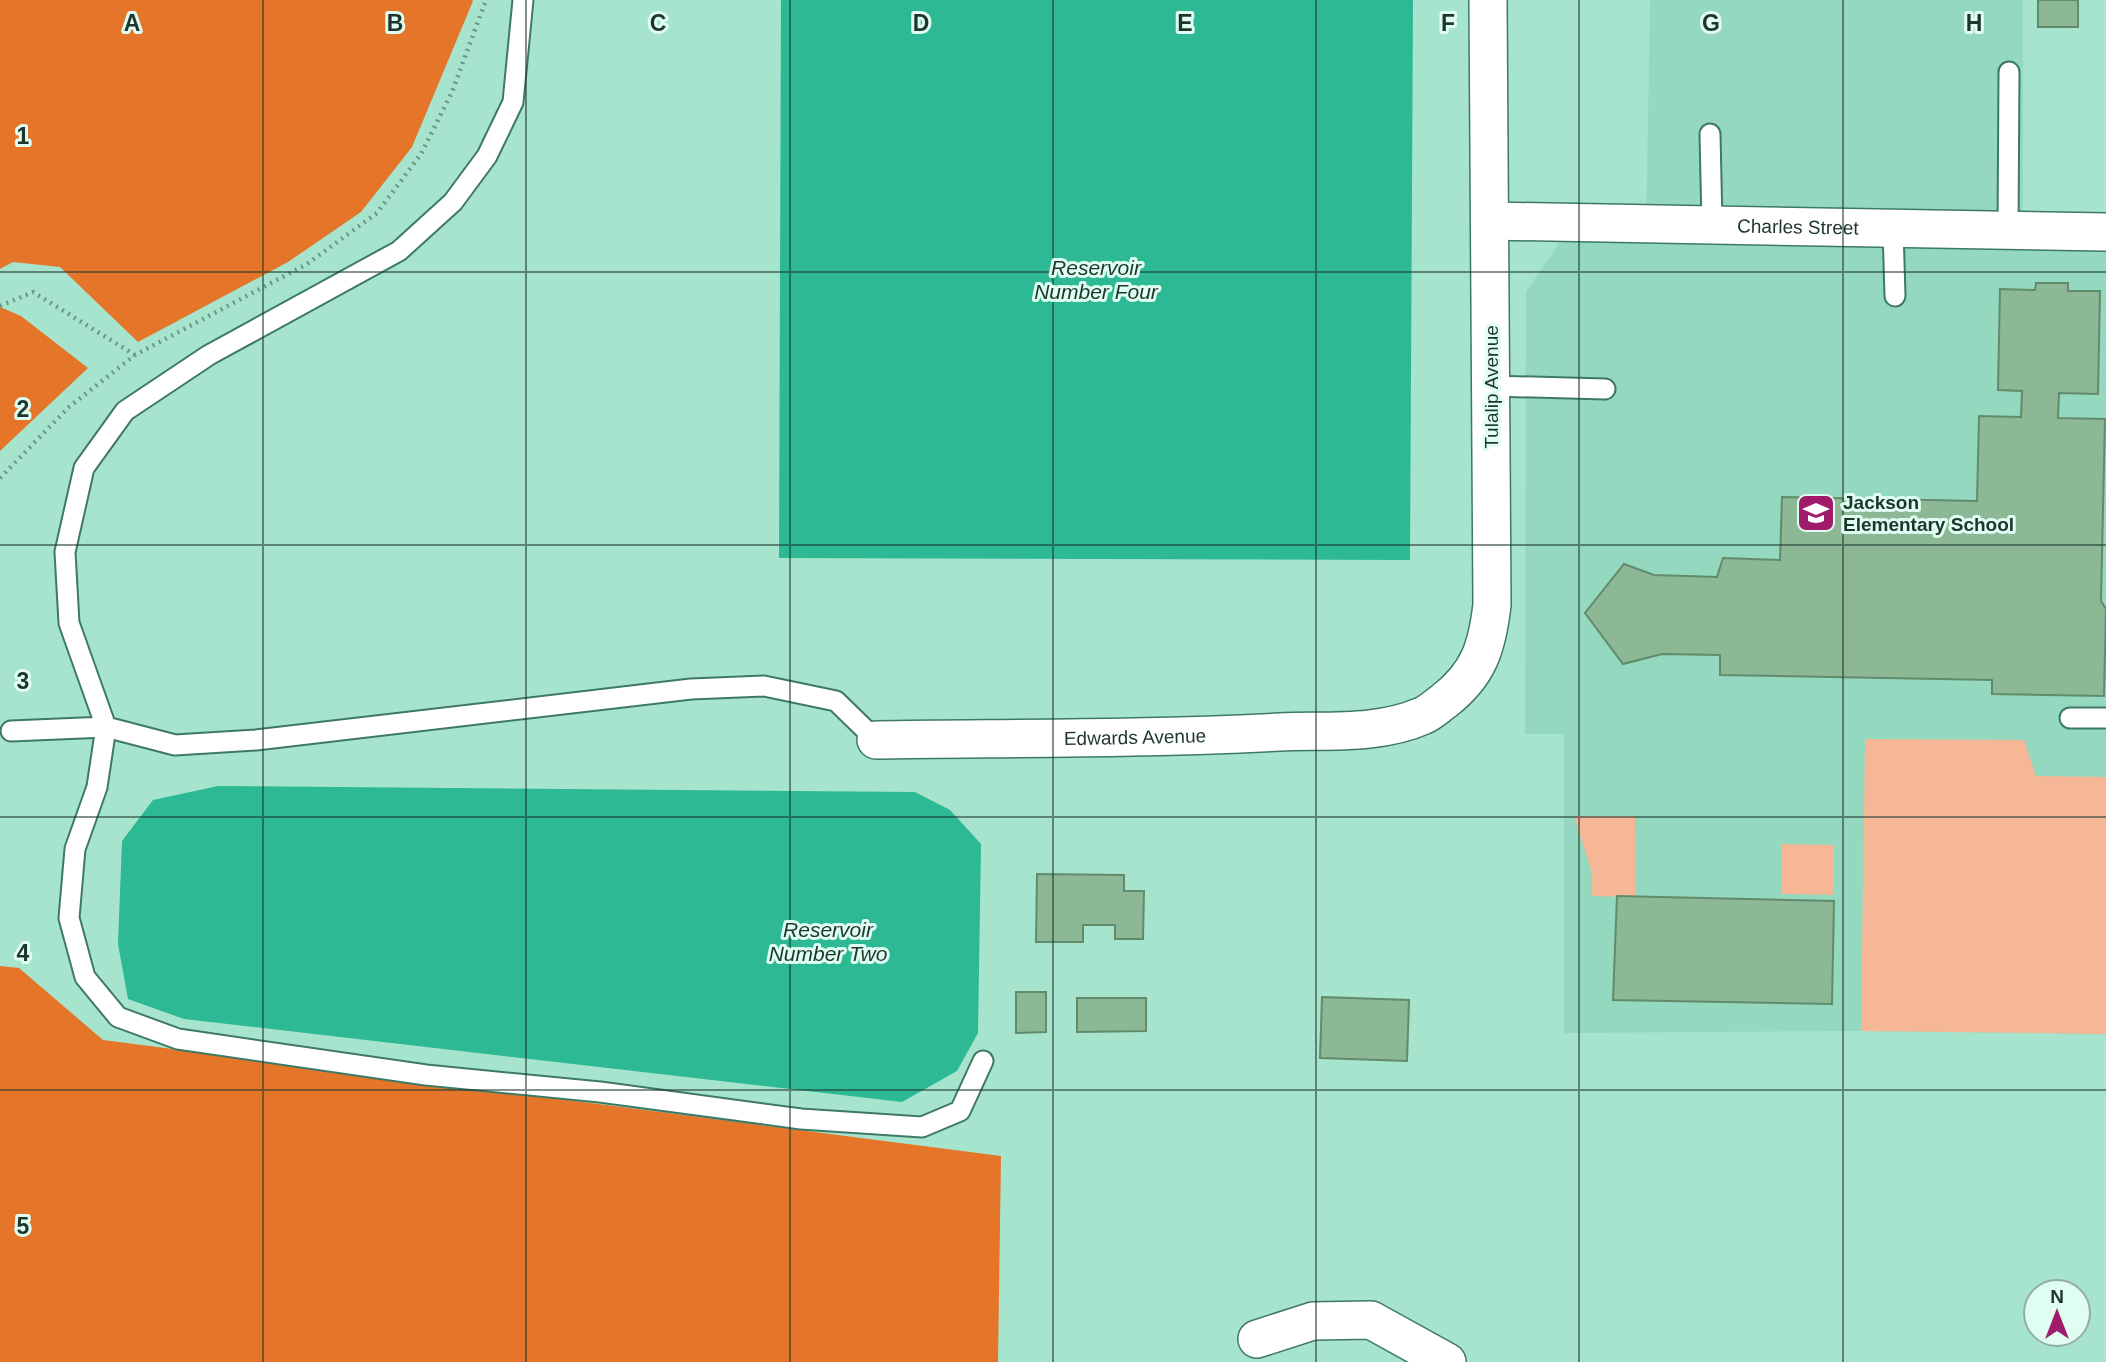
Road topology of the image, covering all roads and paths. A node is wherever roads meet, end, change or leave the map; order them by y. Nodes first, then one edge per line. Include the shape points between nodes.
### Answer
1 (486, 0) edge
2 (523, 0) edge
3 (1488, 0) edge
4 (2009, 72) dead end
5 (1710, 134) dead end
6 (1490, 221) junction
7 (1712, 224) junction
8 (1893, 229) junction
9 (2008, 230) junction
10 (2106, 232) edge
11 (1895, 296) dead end
12 (0, 306) edge
13 (135, 355) junction
14 (1491, 386) junction
15 (1605, 389) dead end
16 (0, 478) edge
17 (2070, 718) dead end
18 (2106, 718) edge
19 (1392, 726) joint
20 (106, 727) junction
21 (10, 731) dead end
22 (876, 740) joint
23 (982, 1061) dead end
24 (1257, 1339) dead end
25 (1447, 1362) edge

1 - 13 path via 452,92 421,154 377,213 307,264
2 - 20 lane via 513,102 487,156 453,202 399,251 209,355 125,411 84,468 65,552 69,623
3 - 6 street, Tulalip Avenue
4 - 9 lane
5 - 7 lane
6 - 7 street, Charles Street
6 - 14 street, Tulalip Avenue
7 - 8 street, Charles Street
8 - 9 street, Charles Street
8 - 11 lane
9 - 10 street, Charles Street
12 - 13 path via 33,292
13 - 16 path via 69,407
14 - 15 lane
14 - 19 street, Tulalip Avenue via 1492,605 1484,649 1461,688 1424,715
17 - 18 lane
19 - 22 street, Edwards Avenue via 1231,734
20 - 21 lane
20 - 22 lane via 176,745 691,689 764,687 836,701
20 - 23 lane via 97,787 75,849 69,918 85,977 118,1017 178,1039 426,1075 801,1119 922,1127 960,1111
24 - 25 street via 1314,1321 1371,1320

